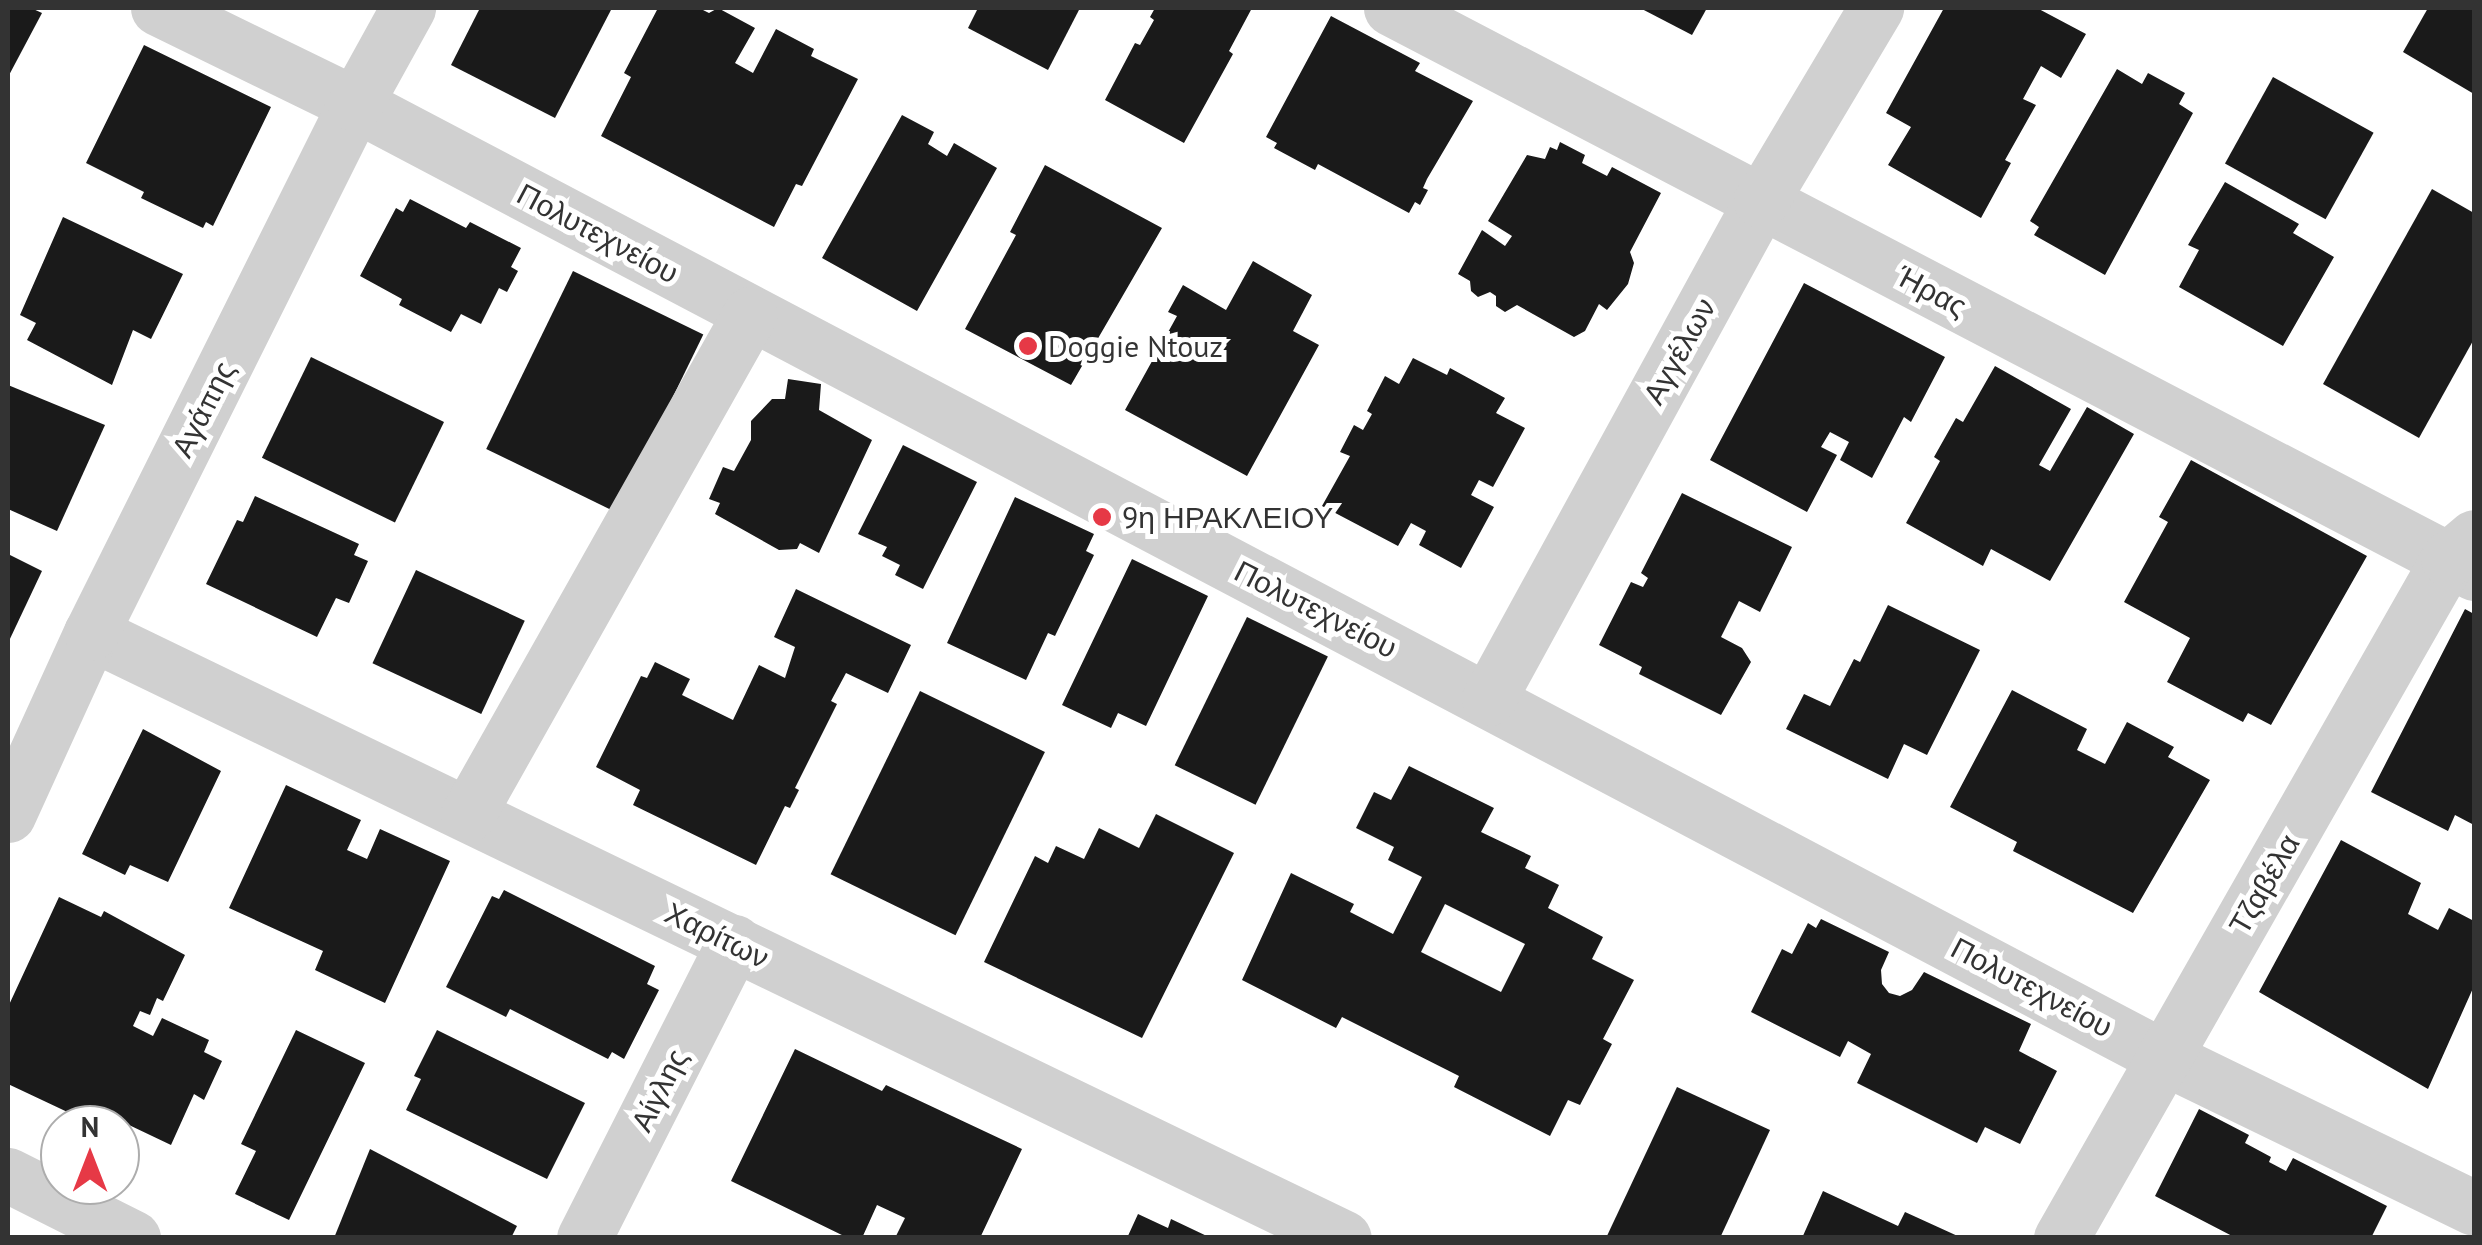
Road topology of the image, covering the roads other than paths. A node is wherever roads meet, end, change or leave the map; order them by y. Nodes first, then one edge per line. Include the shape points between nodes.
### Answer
1 (158, 8) edge
2 (408, 8) edge
3 (1390, 8) edge
4 (1876, 8) edge
5 (355, 104) junction
6 (1761, 201) junction
7 (750, 314) junction
8 (2466, 557) edge
9 (91, 632) junction
10 (1489, 698) junction
11 (468, 814) junction
12 (8, 815) edge
13 (734, 942) junction
14 (2165, 1058) junction
15 (8, 1175) edge
16 (2474, 1208) edge
17 (133, 1238) edge
18 (584, 1238) edge
19 (1344, 1238) edge
20 (2060, 1238) edge

1 - 5 street, Πολυτεχνείου
2 - 5 street, Αγάπης
3 - 6 street, Ήρας
4 - 6 street, Αγγέλων
5 - 7 street, Πολυτεχνείου
5 - 9 street, Αγάπης
6 - 8 street, Ήρας
6 - 10 street, Αγγέλων
7 - 10 street, Πολυτεχνείου
7 - 11 street
8 - 14 street, Τζαβέλα
9 - 11 street, Χαρίτων
9 - 12 street, Αγάπης
10 - 14 street, Πολυτεχνείου
11 - 13 street, Χαρίτων
13 - 18 street, Αίγλης
13 - 19 street, Χαρίτων
14 - 16 street, Πολυτεχνείου
14 - 20 street, Τζαβέλα
15 - 17 street

